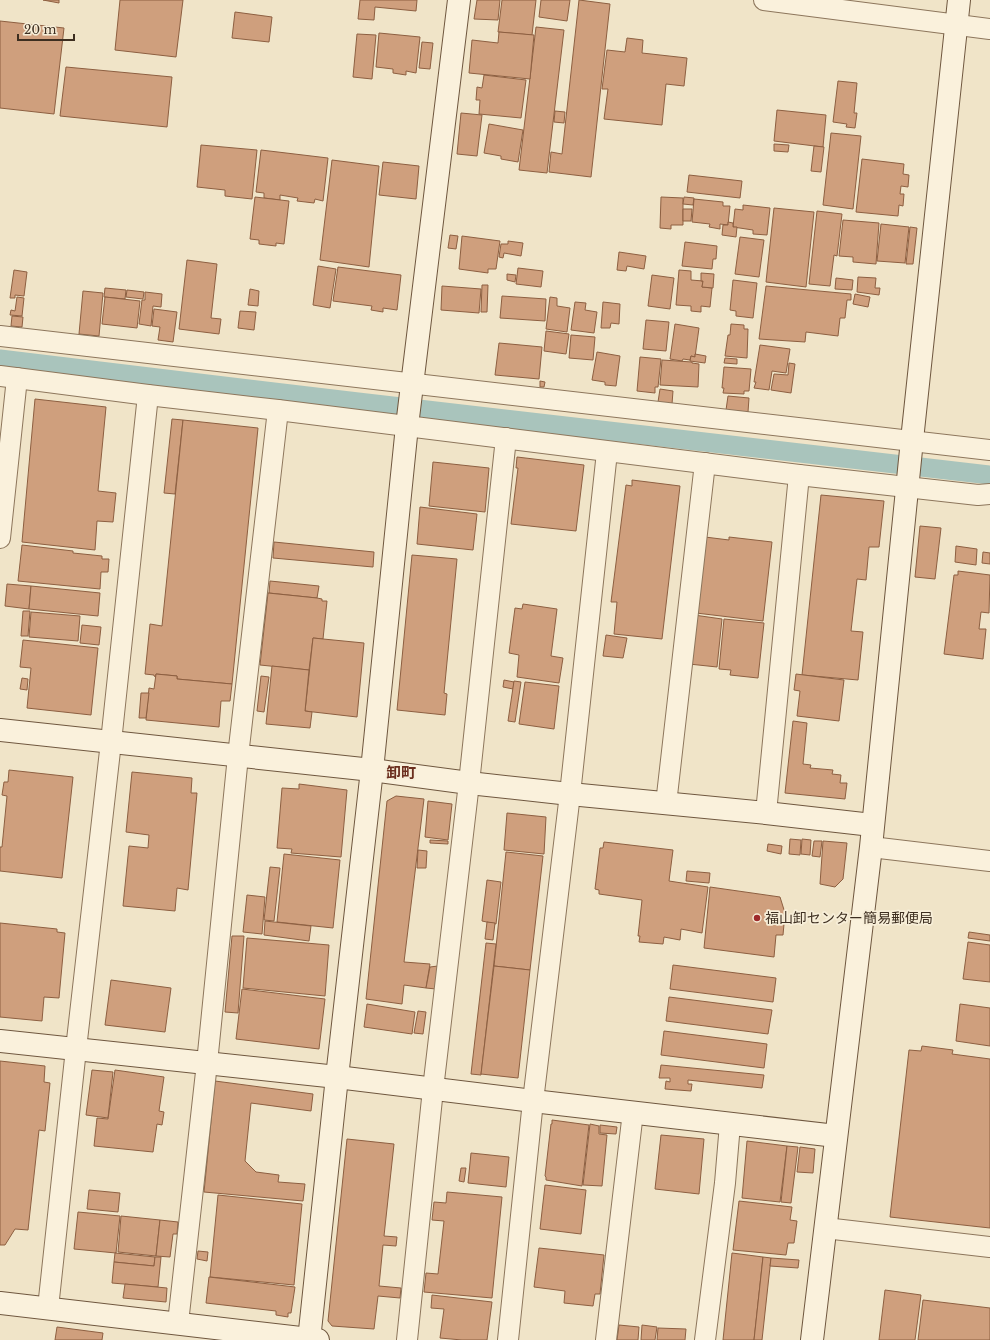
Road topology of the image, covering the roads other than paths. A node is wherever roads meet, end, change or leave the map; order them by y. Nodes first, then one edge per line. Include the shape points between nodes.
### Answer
1 (459, 0) edge
2 (764, 0) edge
3 (959, 0) edge
4 (956, 24) junction
5 (990, 29) edge
6 (0, 336) edge
7 (8, 377) edge
8 (148, 395) junction
9 (409, 405) junction
10 (278, 410) junction
11 (506, 438) junction
12 (911, 446) junction
13 (990, 450) edge
14 (607, 452) junction
15 (705, 463) junction
16 (799, 475) junction
17 (908, 482) junction
18 (990, 494) edge
19 (0, 538) edge
20 (0, 730) edge
21 (111, 742) junction
22 (238, 756) junction
23 (372, 770) junction
24 (469, 782) junction
25 (570, 794) junction
26 (666, 804) junction
27 (766, 813) junction
28 (872, 825) junction
29 (870, 847) junction
30 (990, 861) edge
31 (0, 1041) edge
32 (76, 1049) junction
33 (207, 1063) junction
34 (337, 1077) junction
35 (433, 1089) junction
36 (533, 1101) junction
37 (632, 1112) junction
38 (730, 1124) junction
39 (836, 1136) junction
40 (825, 1228) junction
41 (990, 1247) edge
42 (0, 1303) edge
43 (48, 1308) junction
44 (178, 1323) junction
45 (312, 1340) edge
46 (407, 1340) edge
47 (508, 1340) edge
48 (606, 1340) edge
49 (705, 1340) edge
50 (812, 1340) edge

1 - 9 street
2 - 4 street
3 - 4 street
4 - 5 street
4 - 12 street
6 - 9 street
7 - 8 street
7 - 19 street
8 - 10 street
8 - 21 street
9 - 10 street
9 - 11 street
9 - 12 street
9 - 23 street
10 - 22 street
11 - 14 street
11 - 24 street
12 - 13 street
12 - 17 street
14 - 15 street
14 - 25 street
15 - 16 street
15 - 26 street
16 - 17 street
16 - 27 street
17 - 18 street via 978,495
17 - 28 street
20 - 21 street
21 - 22 street
21 - 32 street
22 - 23 street
22 - 33 street
23 - 24 street
23 - 34 street
24 - 25 street
24 - 35 street
25 - 26 street
25 - 36 street
26 - 27 street
27 - 28 street
28 - 29 street
29 - 30 street
29 - 39 street
31 - 32 street
32 - 33 street
32 - 43 street
33 - 34 street
33 - 44 street
34 - 35 street
34 - 45 street
35 - 36 street
35 - 46 street
36 - 37 street
36 - 47 street
37 - 38 street
37 - 48 street
38 - 39 street
38 - 49 street
39 - 40 street
40 - 41 street
40 - 50 street
42 - 43 street
43 - 44 street
44 - 45 street

